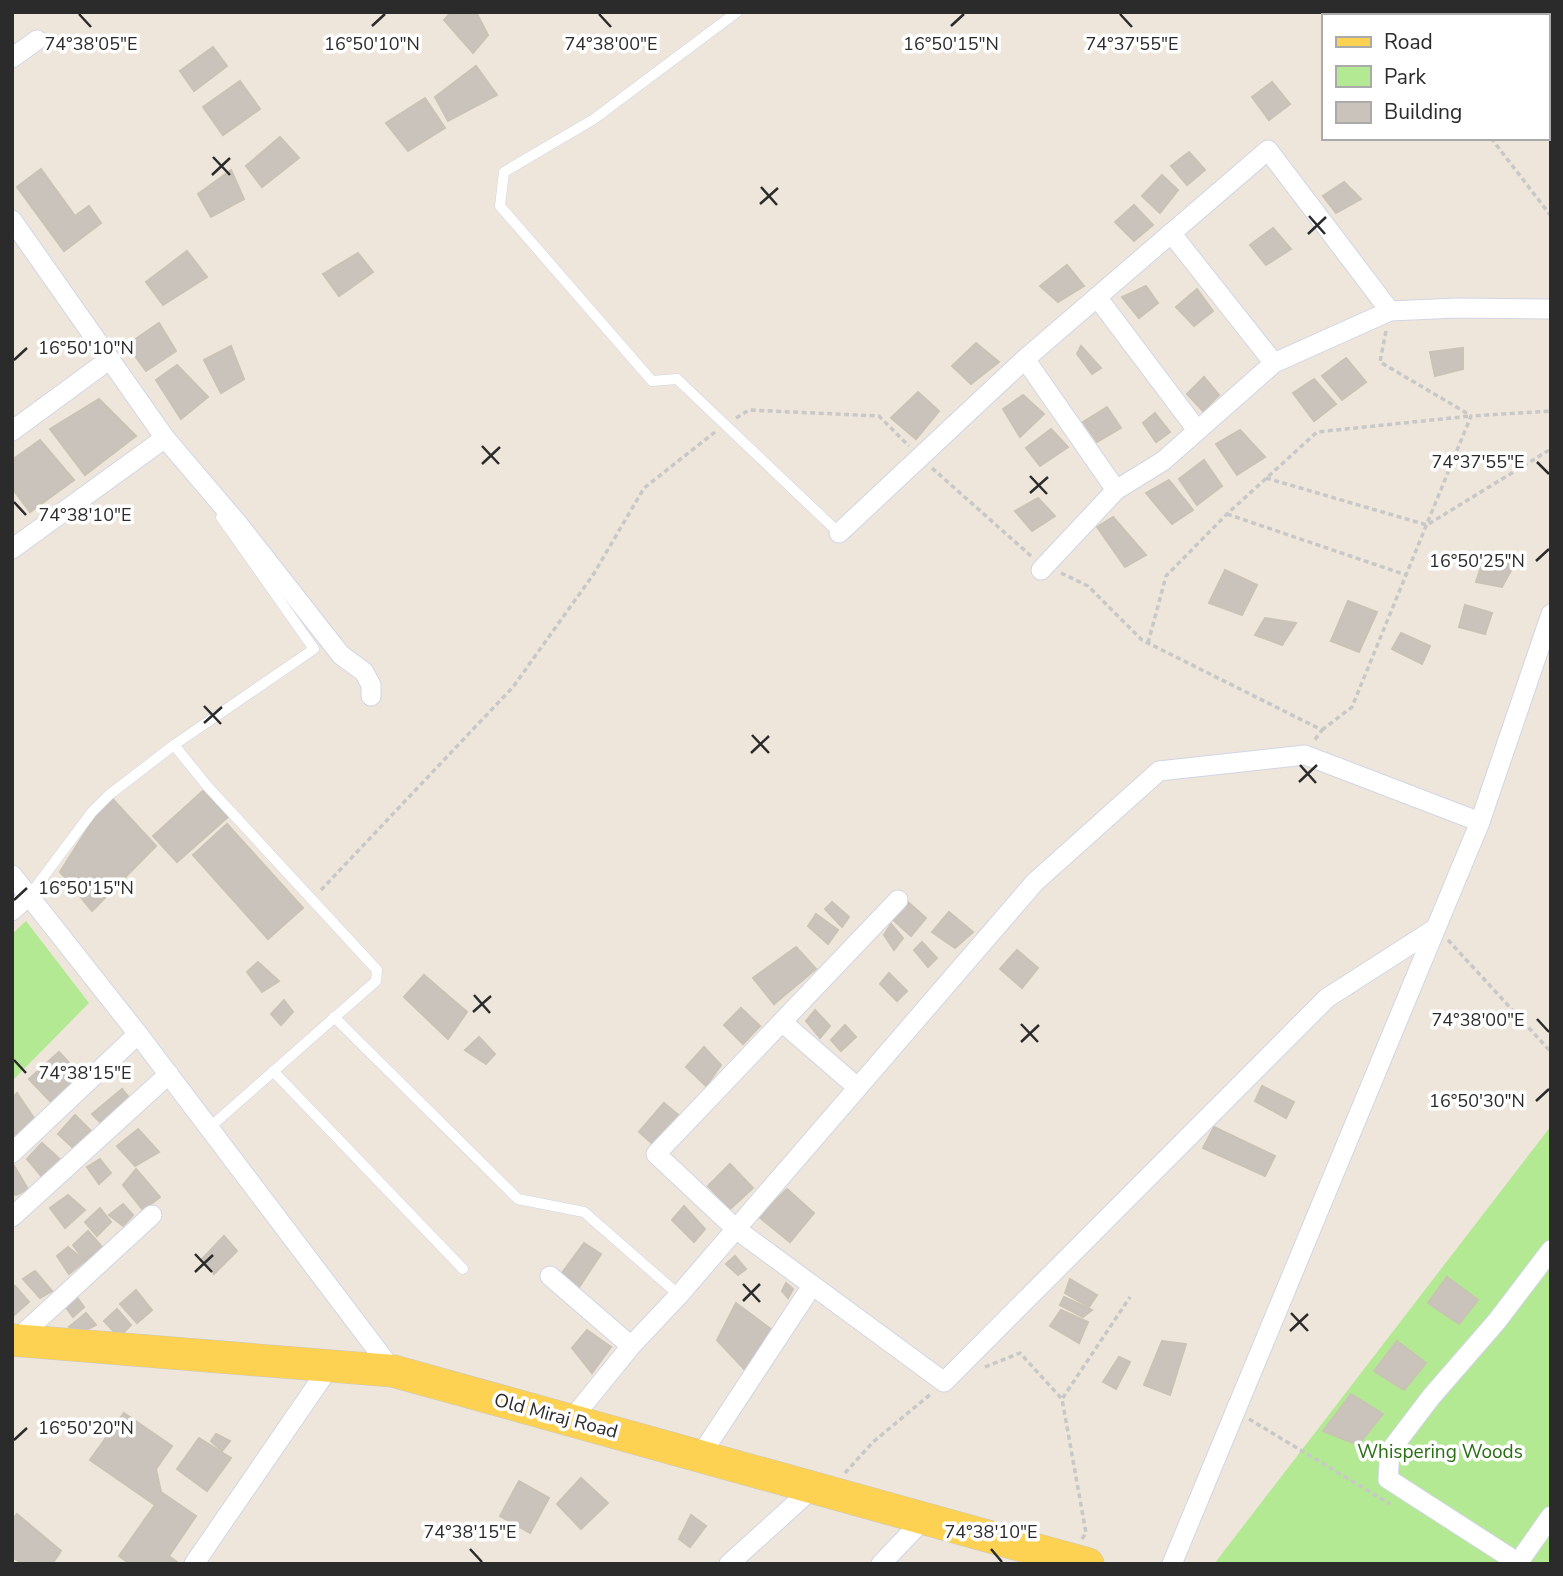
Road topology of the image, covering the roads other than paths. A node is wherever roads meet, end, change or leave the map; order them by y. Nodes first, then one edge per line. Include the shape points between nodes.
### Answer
1 (737, 12) edge
2 (37, 40) dead end
3 (12, 58) edge
4 (12, 220) edge
5 (1171, 233) junction
6 (1097, 297) junction
7 (1551, 309) edge
8 (1390, 311) junction
9 (110, 359) junction
10 (1026, 359) junction
11 (1275, 363) junction
12 (1197, 430) junction
13 (12, 431) edge
14 (165, 438) junction
15 (1116, 490) junction
16 (839, 533) joint
17 (12, 549) edge
18 (1045, 568) road end
19 (1551, 614) edge
20 (371, 696) dead end
21 (174, 745) junction
22 (1480, 822) junction
23 (12, 875) edge
24 (29, 897) junction
25 (898, 900) dead end
26 (12, 911) edge
27 (1436, 928) junction
28 (334, 1017) junction
29 (782, 1022) junction
30 (138, 1034) junction
31 (273, 1071) junction
32 (169, 1074) junction
33 (858, 1087) junction
34 (209, 1128) junction
35 (12, 1153) edge
36 (152, 1215) dead end
37 (12, 1217) edge
38 (736, 1228) junction
39 (1551, 1250) edge
40 (463, 1269) dead end
41 (550, 1276) dead end
42 (679, 1295) junction
43 (806, 1295) dead end
44 (14, 1340) edge
45 (631, 1346) junction
46 (330, 1366) junction
47 (393, 1371) junction
48 (571, 1420) junction
49 (700, 1456) junction
50 (821, 1489) junction
51 (1551, 1516) edge
52 (925, 1518) junction
53 (1079, 1561) edge
54 (1519, 1563) edge
55 (194, 1564) edge
56 (729, 1564) edge
57 (881, 1564) edge
58 (1172, 1564) edge

1 - 16 lane via 594,119 504,172 500,206 652,381 677,379
2 - 3 street
4 - 9 street
5 - 6 street
5 - 8 street via 1268,150
5 - 11 street
6 - 10 street
6 - 12 street
7 - 8 street
8 - 11 street
9 - 13 street
9 - 14 street
10 - 15 street
10 - 16 street
11 - 12 street
12 - 15 street via 1163,461
14 - 17 street
14 - 20 street via 341,655 364,672
14 - 21 lane via 314,649
15 - 18 street
19 - 22 street
21 - 24 lane via 92,812
21 - 28 lane via 377,970 376,981
22 - 27 street
22 - 33 street via 1305,755 1159,771 1035,882
23 - 24 street
24 - 26 street
24 - 30 street
25 - 29 street
27 - 38 street via 1327,998 944,1382
27 - 58 street
28 - 31 lane
28 - 42 lane via 518,1199 584,1212
29 - 33 street
29 - 38 street via 656,1154
30 - 32 street
30 - 35 street
31 - 34 lane
31 - 40 lane
32 - 34 street
32 - 37 street
33 - 38 street
34 - 47 street
36 - 44 street
38 - 42 street
39 - 54 street via 1390,1451 1388,1479
41 - 45 street
42 - 45 street
43 - 49 street
44 - 46 main road, Old Miraj Road
45 - 48 street
46 - 47 main road, Old Miraj Road
46 - 55 street
47 - 48 main road, Old Miraj Road
48 - 49 main road, Old Miraj Road
49 - 50 main road, Old Miraj Road
50 - 52 main road, Old Miraj Road
50 - 56 street
51 - 54 street
52 - 53 main road, Old Miraj Road
52 - 57 street

